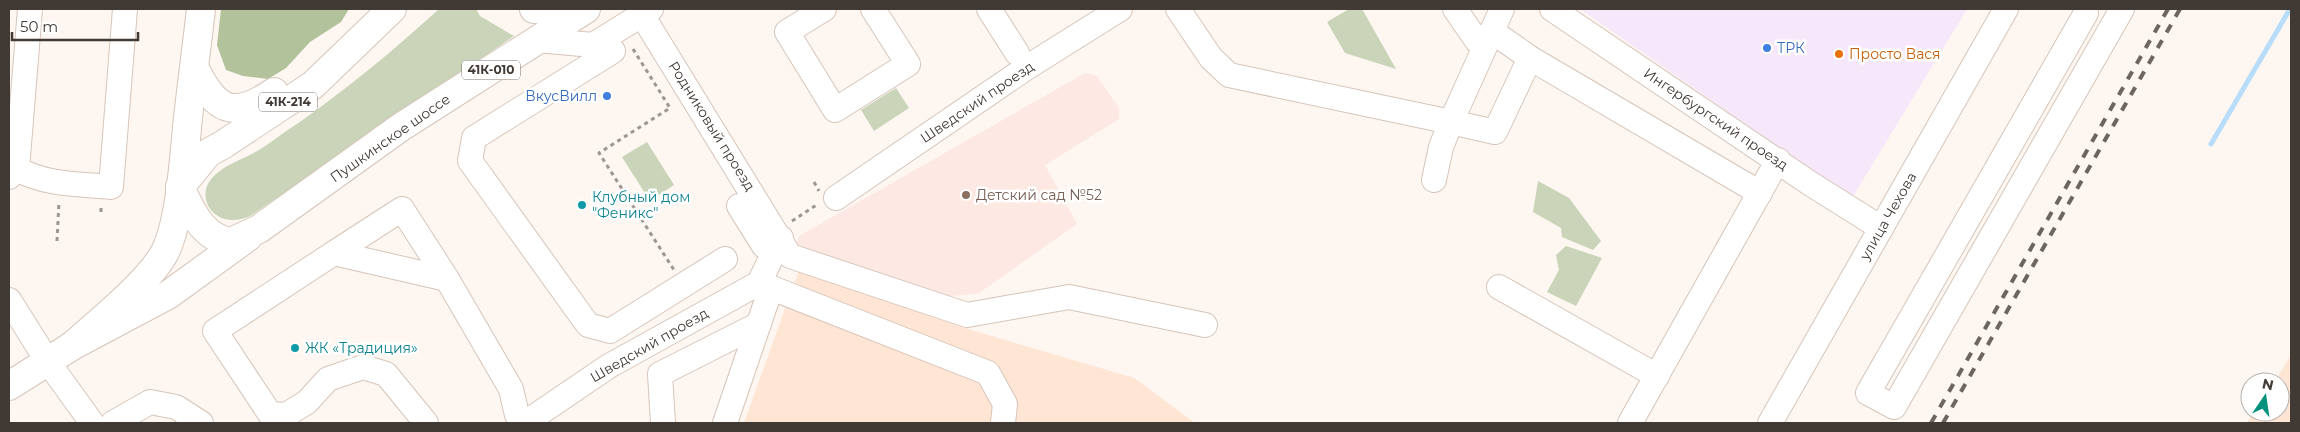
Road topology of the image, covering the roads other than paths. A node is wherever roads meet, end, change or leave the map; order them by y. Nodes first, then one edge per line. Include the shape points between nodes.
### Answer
1 (30, 9) edge
2 (125, 9) edge
3 (201, 9) edge
4 (392, 9) edge
5 (534, 9) edge
6 (824, 9) edge
7 (873, 9) edge
8 (989, 9) edge
9 (1120, 9) edge
10 (1178, 9) edge
11 (1455, 9) edge
12 (1502, 9) edge
13 (1552, 9) edge
14 (2006, 9) edge
15 (2122, 9) edge
16 (583, 11) edge
17 (647, 12) edge
18 (2086, 12) dead end
19 (1492, 32) junction
20 (538, 40) junction
21 (621, 47) road end
22 (1017, 53) dead end
23 (1530, 58) junction
24 (195, 70) junction
25 (1451, 122) junction
26 (1778, 160) junction
27 (13, 173) edge
28 (1434, 180) dead end
29 (180, 187) junction
30 (1760, 193) junction
31 (828, 197) road end
32 (739, 206) dead end
33 (265, 225) junction
34 (1881, 228) junction
35 (774, 238) junction
36 (334, 253) junction
37 (725, 259) dead end
38 (447, 279) junction
39 (765, 285) junction
40 (1499, 287) dead end
41 (9, 300) edge
42 (759, 324) junction
43 (1205, 325) dead end
44 (72, 346) junction
45 (48, 362) junction
46 (1657, 376) junction
47 (9, 386) edge
48 (518, 421) edge
49 (92, 423) edge
50 (113, 423) edge
51 (201, 423) edge
52 (426, 423) edge
53 (662, 423) edge
54 (725, 423) edge
55 (1003, 423) edge
56 (1630, 423) edge
57 (1770, 423) edge

1 - 27 street
2 - 27 street via 111,187 60,183
3 - 24 main road
4 - 24 main road via 261,101 240,110 221,105 206,90
4 - 29 main road, 41К-214 via 313,85 208,152
5 - 16 main road
6 - 7 street via 787,32 835,110 908,64
8 - 22 street
9 - 31 street, Шведский проезд
10 - 25 street via 1211,58 1229,75
11 - 19 street via 1477,41
12 - 19 street
13 - 26 street, Ингербургский проезд
14 - 34 street, улица Чехова
15 - 18 street via 1894,407 1868,392
16 - 20 main road, Пушкинское шоссе / 41К-010
17 - 20 street via 593,45
17 - 35 street, Родниковый проезд
19 - 23 street
19 - 25 street
20 - 33 main road, Пушкинское шоссе / 41К-010 via 401,127
21 - 37 street via 474,138 470,161 588,325 610,331
23 - 25 street via 1495,132
23 - 30 street
24 - 29 main road
25 - 28 street via 1441,147
26 - 30 street
26 - 34 street, Ингербургский проезд
29 - 33 main road, 41К-010 via 194,217 216,237 231,242
29 - 44 main road via 165,253 124,299
30 - 46 street
32 - 35 street
33 - 44 main road via 168,295
34 - 57 street, улица Чехова
35 - 39 street
35 - 43 street via 790,256 967,315 1069,297
36 - 38 street
36 - 38 street via 402,209
36 - 52 street via 215,331 270,414 286,415 307,402 328,379 363,367 386,374
38 - 48 street via 511,389
39 - 42 street
39 - 48 street, Шведский проезд via 609,366
39 - 55 street via 988,373 1005,404
40 - 46 street
41 - 45 street
42 - 53 street via 660,374
42 - 54 street
44 - 45 main road
45 - 47 main road
45 - 49 street
46 - 56 street
50 - 51 street via 150,402 176,407

